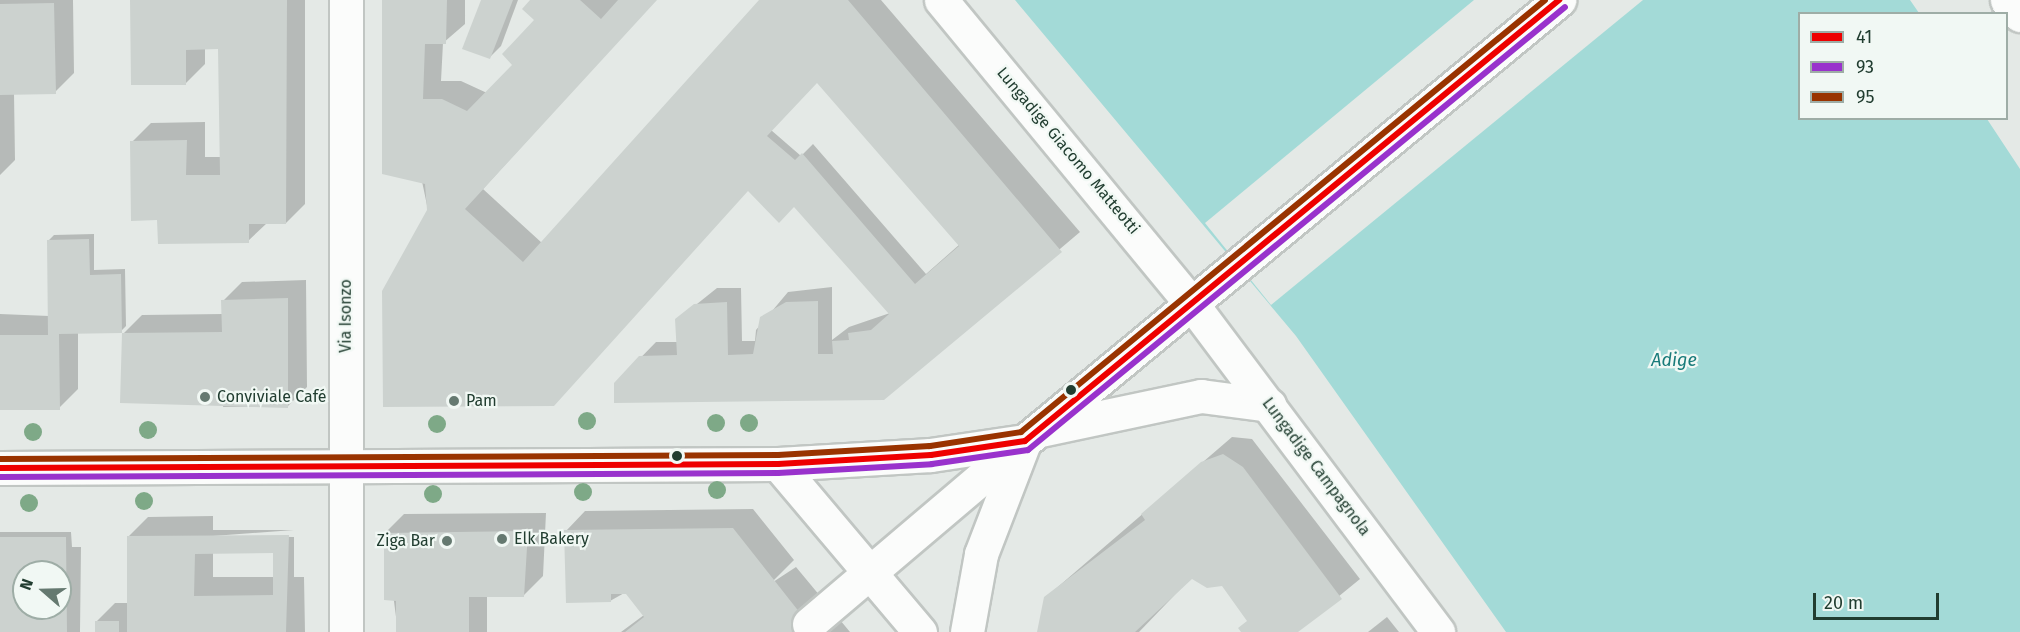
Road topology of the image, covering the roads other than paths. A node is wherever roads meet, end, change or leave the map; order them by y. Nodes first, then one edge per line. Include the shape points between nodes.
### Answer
1 (346, 0) edge
2 (941, 0) edge
3 (1559, 0) edge
4 (2007, 0) edge
5 (2020, 15) edge
6 (1192, 304) junction
7 (1269, 405) junction
8 (1032, 435) junction
9 (778, 464) junction
10 (346, 466) junction
11 (0, 468) edge
12 (871, 574) junction
13 (808, 624) dead end
14 (346, 632) edge
15 (920, 632) edge
16 (967, 632) edge
17 (1438, 632) edge

1 - 10 street, Via Isonzo
2 - 6 street, Lungadige Giacomo Matteotti
3 - 6 street
4 - 5 street
6 - 7 street, Lungadige Campagnola
6 - 8 street
7 - 8 street via 1201,396
7 - 17 street, Lungadige Campagnola
8 - 9 street via 931,455
8 - 12 street
8 - 16 street via 981,554
9 - 10 street
9 - 12 street
10 - 11 street
10 - 14 street, Via Isonzo
12 - 13 street
12 - 15 street

